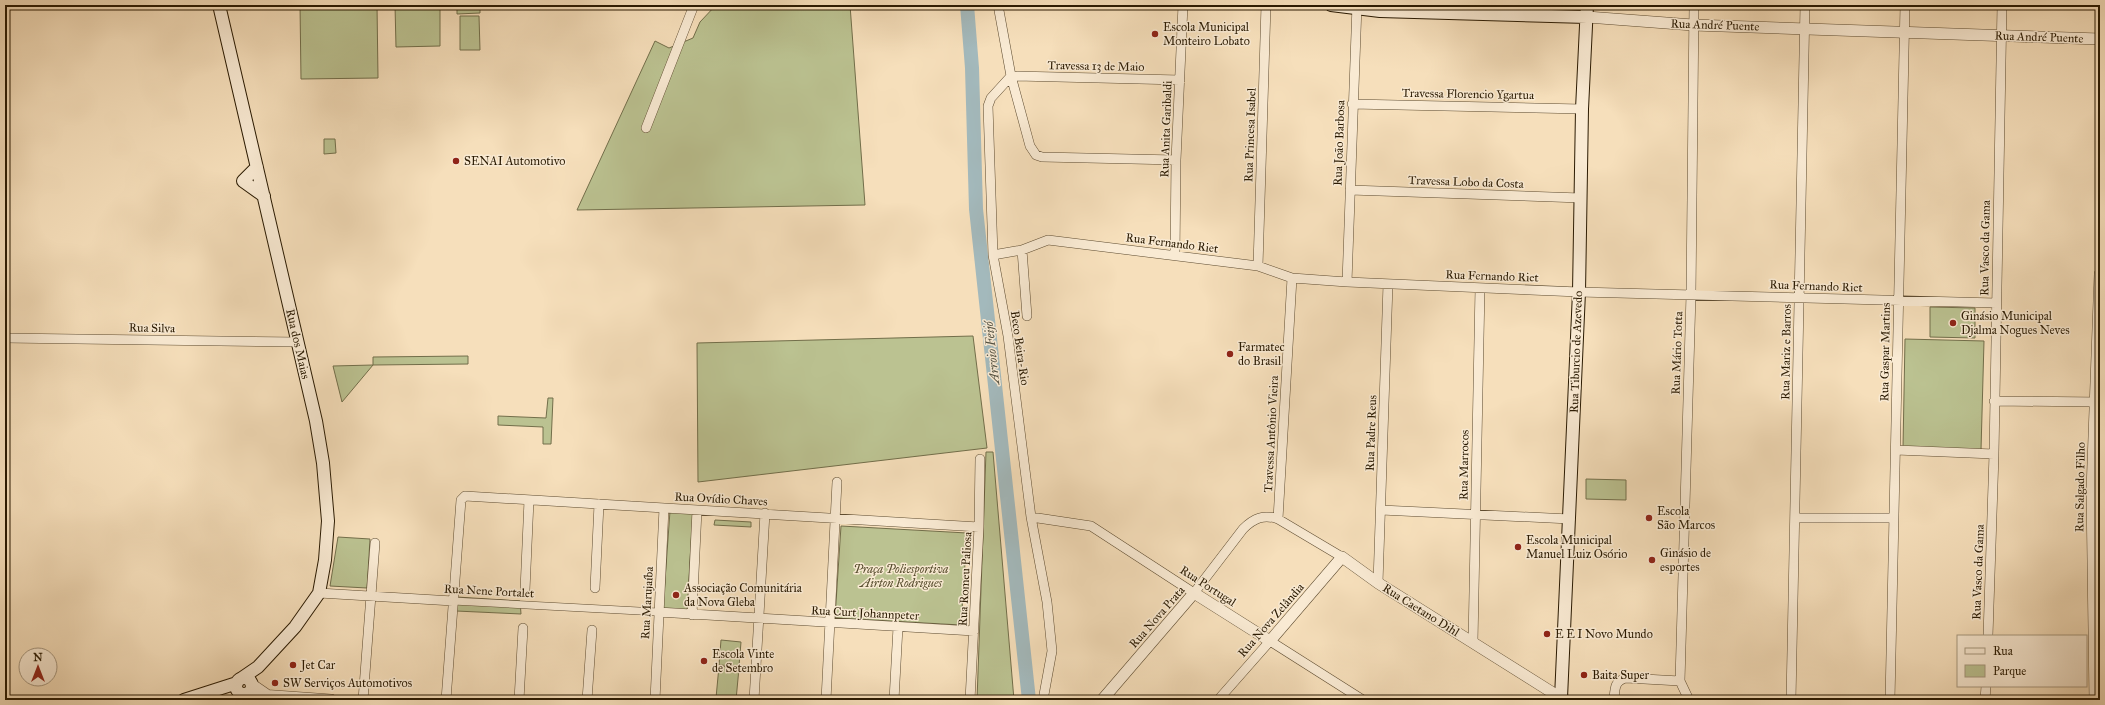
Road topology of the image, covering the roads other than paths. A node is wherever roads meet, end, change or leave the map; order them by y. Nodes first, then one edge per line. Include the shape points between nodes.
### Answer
1 (219, 5) edge
2 (694, 5) edge
3 (998, 5) edge
4 (1183, 5) edge
5 (1266, 5) edge
6 (1331, 5) edge
7 (1694, 5) edge
8 (1805, 5) edge
9 (1905, 5) edge
10 (2002, 5) edge
11 (1357, 7) edge
12 (1400, 8) edge
13 (1537, 10) edge
14 (1587, 11) edge
15 (1693, 25) junction
16 (1805, 28) junction
17 (1905, 32) junction
18 (2001, 35) junction
19 (2100, 39) edge
20 (1011, 76) junction
21 (1180, 80) junction
22 (1352, 104) junction
23 (1582, 109) junction
24 (646, 128) dead end
25 (1176, 160) junction
26 (257, 167) junction
27 (1350, 190) junction
28 (264, 196) junction
29 (1581, 198) junction
30 (1022, 250) junction
31 (993, 255) junction
32 (1176, 255) junction
33 (1258, 266) junction
34 (2100, 274) edge
35 (1292, 278) junction
36 (1347, 282) junction
37 (1388, 284) junction
38 (1480, 288) junction
39 (1579, 292) junction
40 (1691, 294) junction
41 (1799, 297) junction
42 (1898, 300) junction
43 (1996, 303) junction
44 (1027, 316) dead end
45 (5, 338) edge
46 (298, 342) junction
47 (1994, 401) junction
48 (2098, 402) edge
49 (1896, 450) junction
50 (1994, 454) junction
51 (980, 459) dead end
52 (837, 482) dead end
53 (529, 500) junction
54 (599, 504) junction
55 (664, 508) junction
56 (697, 510) junction
57 (1381, 510) junction
58 (765, 513) junction
59 (1475, 515) junction
60 (836, 517) junction
61 (1031, 517) junction
62 (1795, 518) junction
63 (1894, 518) junction
64 (1278, 519) junction
65 (1570, 519) junction
66 (979, 527) junction
67 (375, 543) dead end
68 (1342, 557) junction
69 (1378, 583) junction
70 (595, 588) dead end
71 (525, 590) dead end
72 (319, 593) junction
73 (1194, 593) junction
74 (372, 597) junction
75 (453, 601) junction
76 (658, 612) junction
77 (692, 614) junction
78 (758, 619) junction
79 (830, 623) junction
80 (898, 627) junction
81 (523, 628) dead end
82 (592, 630) dead end
83 (974, 631) junction
84 (1988, 635) edge
85 (1270, 641) junction
86 (1473, 642) junction
87 (1680, 681) junction
88 (1986, 687) edge
89 (2097, 688) edge
90 (243, 689) edge
91 (1563, 699) edge
92 (184, 700) edge
93 (331, 700) edge
94 (364, 700) edge
95 (446, 700) edge
96 (519, 700) edge
97 (587, 700) edge
98 (655, 700) edge
99 (754, 700) edge
100 (826, 700) edge
101 (894, 700) edge
102 (970, 700) edge
103 (1043, 700) edge
104 (1102, 700) edge
105 (1218, 700) edge
106 (1363, 700) edge
107 (1614, 700) edge
108 (1689, 700) edge
109 (1791, 700) edge
110 (1890, 700) edge
111 (1985, 700) edge
112 (2095, 700) edge

1 - 26 main road, Rua dos Maias
2 - 24 street
3 - 20 street
4 - 21 street, Rua Anita Garibaldi
5 - 33 street, Rua Princesa Isabel
6 - 11 main road, Rua André Puente
7 - 15 street, Rua Mário Totta
8 - 16 street, Rua Mariz e Barros
9 - 17 street, Rua Gaspar Martins
10 - 18 street, Rua Vasco da Gama
11 - 12 main road, Rua André Puente
11 - 22 street, Rua João Barbosa
12 - 13 main road, Rua André Puente
13 - 14 main road, Rua André Puente
14 - 15 street, Rua André Puente
14 - 23 main road, Rua Tiburcio de Azevedo
15 - 16 street, Rua André Puente
15 - 40 street, Rua Mário Totta
16 - 17 street, Rua André Puente
16 - 41 street, Rua Mariz e Barros
17 - 18 street, Rua André Puente
17 - 42 street, Rua Gaspar Martins
18 - 19 street, Rua André Puente
18 - 43 street, Rua Vasco da Gama
20 - 21 street, Travessa 13 de Maio
20 - 25 street via 1029,142 1036,155
20 - 31 street, Beco Beira-Rio via 991,98 988,106
21 - 25 street, Rua Anita Garibaldi
22 - 23 street, Travessa Florencio Ygartua
22 - 27 street, Rua João Barbosa
23 - 29 main road, Rua Tiburcio de Azevedo
25 - 32 street, Rua Anita Garibaldi
26 - 28 main road, Rua dos Maias
26 - 28 main road via 243,181
27 - 29 street, Travessa Lobo da Costa
27 - 36 street, Rua João Barbosa
28 - 46 main road, Rua dos Maias
29 - 39 main road, Rua Tiburcio de Azevedo
30 - 31 street, Rua Fernando Riet
30 - 32 street, Rua Fernando Riet via 1048,240
30 - 44 street
31 - 61 street, Beco Beira-Rio via 1008,336
32 - 33 street, Rua Fernando Riet
33 - 35 street, Rua Fernando Riet
34 - 48 street, Rua Salgado Filho
35 - 36 street, Rua Fernando Riet
35 - 64 street, Travessa Antônio Vieira
36 - 37 street, Rua Fernando Riet
37 - 38 street, Rua Fernando Riet
37 - 57 street, Rua Padre Reus
38 - 39 street, Rua Fernando Riet
38 - 59 street, Rua Marrocos
39 - 40 street, Rua Fernando Riet
39 - 65 main road, Rua Tiburcio de Azevedo
40 - 41 street, Rua Fernando Riet
40 - 87 street, Rua Mário Totta
41 - 42 street, Rua Fernando Riet
41 - 62 street, Rua Mariz e Barros
42 - 43 street, Rua Fernando Riet
42 - 49 street, Rua Gaspar Martins
43 - 47 street, Rua Vasco da Gama
45 - 46 street, Rua Silva
46 - 72 main road, Rua dos Maias via 323,463 328,521
47 - 48 street
47 - 50 street, Rua Vasco da Gama
48 - 89 street, Rua Salgado Filho via 2092,491
49 - 50 street
49 - 63 street, Rua Gaspar Martins
50 - 84 street, Rua Vasco da Gama
51 - 66 street, Rua Romeu Paliosa
52 - 60 street
53 - 54 street, Rua Ovídio Chaves
53 - 71 street
53 - 75 street, Rua Ovídio Chaves via 462,497
54 - 55 street, Rua Ovídio Chaves
54 - 70 street
55 - 56 street, Rua Ovídio Chaves
55 - 76 street, Rua Marujaíba
56 - 58 street, Rua Ovídio Chaves
56 - 77 street
57 - 59 street
57 - 69 street, Rua Padre Reus
58 - 60 street, Rua Ovídio Chaves
58 - 78 street
59 - 65 street
59 - 86 street, Rua Marrocos
60 - 66 street, Rua Ovídio Chaves
60 - 79 street
61 - 73 street, Rua Portugal via 1091,526
61 - 103 street, Beco Beira-Rio via 1047,602 1052,651
62 - 63 street
62 - 109 street, Rua Mariz e Barros
63 - 110 street, Rua Gaspar Martins
64 - 68 street, Rua Caetano Dihl
64 - 73 street, Rua Nova Prata via 1270,516 1252,521
65 - 91 main road, Rua Tiburcio de Azevedo
66 - 83 street, Rua Romeu Paliosa
67 - 74 street
68 - 69 street, Rua Caetano Dihl
68 - 85 street, Rua Nova Zelândia
69 - 86 street, Rua Caetano Dihl
72 - 74 street, Rua Nene Portalet
72 - 90 main road, Rua dos Maias via 295,627 258,667
73 - 85 street, Rua Portugal
73 - 104 street, Rua Nova Prata
74 - 75 street, Rua Nene Portalet
74 - 94 street
75 - 76 street, Rua Nene Portalet
75 - 95 street
76 - 77 street, Rua Curt Johannpeter
76 - 98 street, Rua Marujaíba
77 - 78 street, Rua Curt Johannpeter
78 - 79 street, Rua Curt Johannpeter
78 - 99 street
79 - 80 street, Rua Curt Johannpeter
79 - 100 street
80 - 83 street, Rua Curt Johannpeter
80 - 101 street
81 - 96 street
82 - 97 street
83 - 102 street, Rua Romeu Paliosa
85 - 105 street, Rua Nova Zelândia
85 - 106 street, Rua Portugal
86 - 91 street, Rua Caetano Dihl
87 - 107 street via 1619,679
87 - 108 street, Rua Mário Totta
88 - 111 street
89 - 112 street, Rua Salgado Filho
90 - 92 main road
90 - 93 street via 267,695

